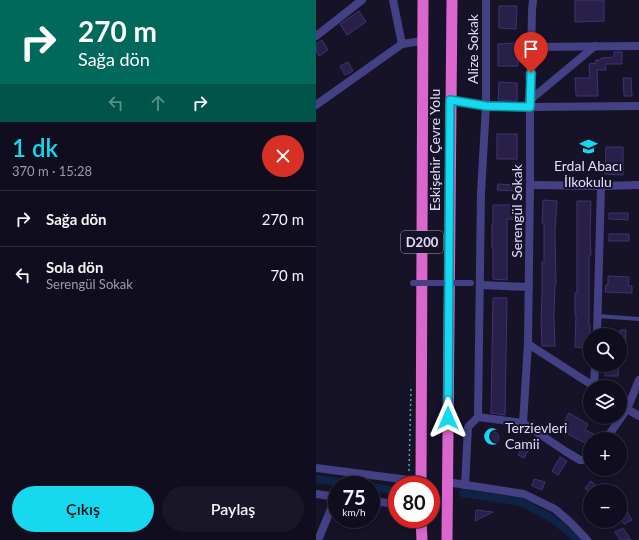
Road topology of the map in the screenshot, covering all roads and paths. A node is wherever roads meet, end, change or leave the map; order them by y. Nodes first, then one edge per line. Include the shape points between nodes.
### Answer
1 (362, 0) edge
2 (393, 0) edge
3 (423, 0) edge
4 (452, 0) edge
5 (486, 0) edge
6 (533, 0) edge
7 (316, 36) edge
8 (422, 41) junction
9 (402, 44) junction
10 (595, 46) junction
11 (639, 46) edge
12 (531, 47) junction
13 (450, 100) junction
14 (530, 104) junction
15 (316, 105) edge
16 (486, 106) junction
17 (639, 106) edge
18 (530, 185) junction
19 (639, 185) edge
20 (601, 186) junction
21 (413, 283) dead end
22 (471, 283) dead end
23 (480, 285) junction
24 (529, 287) junction
25 (598, 316) junction
26 (639, 319) edge
27 (597, 328) edge
28 (528, 344) junction
29 (583, 380) edge
30 (639, 380) edge
31 (411, 386) dead end
32 (627, 409) joint
33 (639, 416) edge
34 (478, 417) junction
35 (523, 423) junction
36 (583, 460) edge
37 (316, 468) edge
38 (409, 476) edge
39 (421, 476) edge
40 (388, 477) edge
41 (448, 482) junction
42 (465, 485) junction
43 (316, 494) edge
44 (328, 496) edge
45 (328, 517) edge
46 (421, 528) edge
47 (318, 540) edge
48 (422, 540) edge
49 (447, 540) edge
50 (587, 540) edge

1 - 7 street
2 - 9 street
3 - 8 highway, Eskişehir Çevre Yolu / D200
4 - 13 highway, Eskişehir Çevre Yolu / D200
5 - 16 street, Alize Sokak
6 - 12 street, Serengül Sokak
8 - 9 street
8 - 39 highway, Eskişehir Çevre Yolu / D200
9 - 15 street
10 - 11 street
10 - 12 street
10 - 14 street
12 - 14 street, Serengül Sokak
13 - 16 street
13 - 41 highway, Eskişehir Çevre Yolu / D200
14 - 16 street
14 - 17 street
14 - 18 street, Serengül Sokak
16 - 23 street, Alize Sokak via 481,193
18 - 20 street
18 - 24 street, Serengül Sokak
19 - 20 street
20 - 25 street
21 - 22 street, bridge
23 - 24 street
23 - 34 street, Alize Sokak
24 - 28 street, Serengül Sokak
25 - 26 lane
25 - 27 street
28 - 29 street
28 - 35 street, Serengül Sokak
30 - 32 street
31 - 38 path
32 - 33 street
34 - 35 street
34 - 42 street via 468,427
35 - 36 street
37 - 40 street
41 - 42 street
41 - 49 highway, Eskişehir Çevre Yolu / D200
42 - 50 street via 524,494 555,509
43 - 44 street
45 - 47 street
46 - 48 highway

